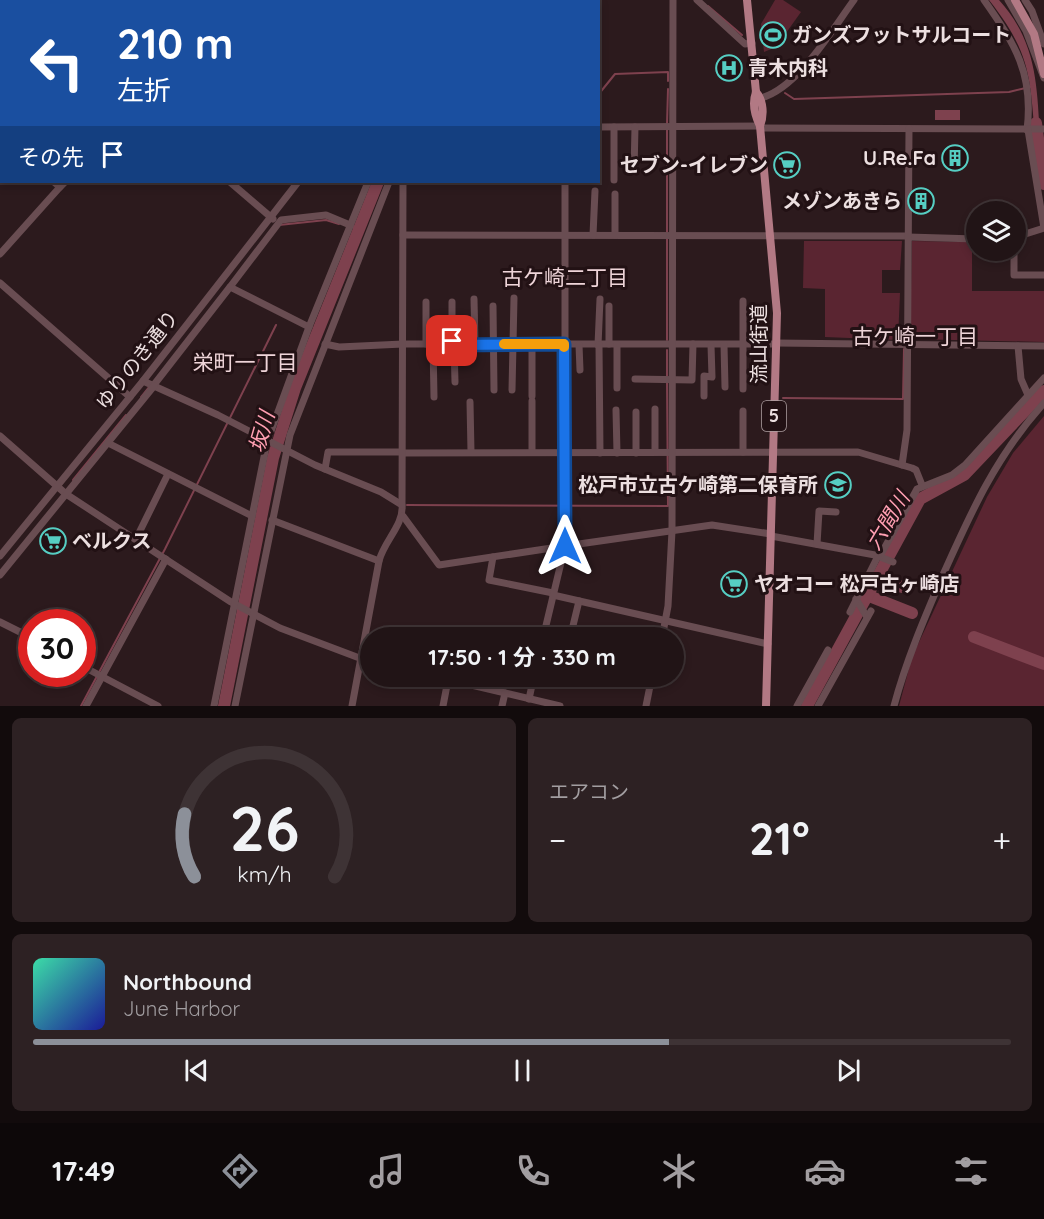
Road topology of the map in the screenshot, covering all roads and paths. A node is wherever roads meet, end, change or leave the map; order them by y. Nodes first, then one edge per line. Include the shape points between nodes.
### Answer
1 (673, 0) edge
2 (697, 0) edge
3 (747, 0) edge
4 (854, 0) edge
5 (984, 0) edge
6 (1008, 0) edge
7 (1015, 0) edge
8 (1025, 0) edge
9 (1044, 42) edge
10 (752, 43) junction
11 (1034, 51) junction
12 (1021, 58) junction
13 (1044, 76) edge
14 (759, 95) junction
15 (600, 127) edge
16 (614, 127) junction
17 (635, 127) junction
18 (671, 127) junction
19 (760, 127) junction
20 (909, 129) junction
21 (1044, 129) edge
22 (1027, 130) junction
23 (634, 172) dead end
24 (614, 180) dead end
25 (231, 183) edge
26 (297, 183) edge
27 (368, 183) edge
28 (389, 183) edge
29 (403, 183) edge
30 (565, 183) edge
31 (63, 184) edge
32 (595, 191) dead end
33 (615, 195) dead end
34 (270, 217) junction
35 (279, 223) junction
36 (350, 225) junction
37 (1044, 229) edge
38 (1026, 234) edge
39 (403, 235) junction
40 (565, 235) junction
41 (593, 235) junction
42 (615, 235) junction
43 (672, 235) junction
44 (771, 235) junction
45 (908, 237) junction
46 (966, 239) edge
47 (0, 254) edge
48 (1014, 261) edge
49 (1044, 275) edge
50 (0, 283) edge
51 (230, 287) junction
52 (514, 298) dead end
53 (474, 299) dead end
54 (600, 299) dead end
55 (743, 301) dead end
56 (426, 302) dead end
57 (453, 302) dead end
58 (493, 306) dead end
59 (609, 306) dead end
60 (309, 327) junction
61 (325, 344) junction
62 (403, 344) junction
63 (429, 344) junction
64 (475, 344) junction
65 (494, 344) junction
66 (513, 344) junction
67 (532, 344) junction
68 (565, 344) junction
69 (613, 344) junction
70 (672, 344) junction
71 (693, 344) junction
72 (776, 344) junction
73 (453, 345) junction
74 (579, 345) junction
75 (598, 345) junction
76 (711, 345) junction
77 (724, 345) junction
78 (743, 345) junction
79 (907, 346) junction
80 (1018, 346) junction
81 (1044, 346) edge
82 (580, 370) dead end
83 (1044, 378) edge
84 (635, 380) dead end
85 (671, 380) junction
86 (143, 381) junction
87 (455, 382) dead end
88 (154, 386) junction
89 (725, 387) dead end
90 (617, 388) dead end
91 (743, 389) dead end
92 (494, 390) dead end
93 (512, 390) dead end
94 (1028, 395) junction
95 (704, 396) dead end
96 (130, 397) junction
97 (434, 397) dead end
98 (470, 402) dead end
99 (1044, 403) edge
100 (655, 409) dead end
101 (616, 410) dead end
102 (636, 411) dead end
103 (743, 411) dead end
104 (0, 436) edge
105 (268, 442) junction
106 (108, 443) junction
107 (285, 450) junction
108 (402, 452) junction
109 (471, 452) junction
110 (532, 452) junction
111 (564, 452) junction
112 (655, 452) junction
113 (672, 452) junction
114 (743, 452) junction
115 (774, 452) junction
116 (600, 453) junction
117 (617, 453) junction
118 (636, 453) junction
119 (902, 465) junction
120 (325, 469) junction
121 (168, 474) junction
122 (922, 485) junction
123 (56, 486) junction
124 (66, 494) junction
125 (402, 505) junction
126 (836, 512) dead end
127 (252, 516) junction
128 (403, 516) junction
129 (272, 520) junction
130 (672, 531) junction
131 (771, 535) junction
132 (136, 539) junction
133 (817, 544) junction
134 (565, 546) junction
135 (0, 556) edge
136 (879, 556) junction
137 (163, 557) junction
138 (493, 557) junction
139 (379, 561) junction
140 (892, 562) dead end
141 (0, 575) edge
142 (553, 594) junction
143 (856, 599) junction
144 (579, 601) junction
145 (236, 604) junction
146 (252, 612) junction
147 (850, 612) dead end
148 (666, 620) junction
149 (0, 622) edge
150 (368, 627) edge
151 (546, 627) edge
152 (573, 627) edge
153 (664, 627) edge
154 (18, 632) edge
155 (768, 644) junction
156 (828, 650) dead end
157 (360, 659) edge
158 (360, 669) edge
159 (96, 673) edge
160 (100, 675) junction
161 (447, 687) edge
162 (479, 687) edge
163 (532, 687) edge
164 (650, 687) edge
165 (505, 693) junction
166 (529, 699) junction
167 (86, 706) edge
168 (158, 706) edge
169 (214, 706) edge
170 (235, 706) edge
171 (352, 706) edge
172 (443, 706) edge
173 (502, 706) edge
174 (560, 706) edge
175 (646, 706) edge
176 (766, 706) edge
177 (797, 706) edge
178 (818, 706) edge
179 (894, 706) edge

1 - 18 street
2 - 10 street via 745,44
3 - 10 main road, 流山街道 / 5
4 - 14 street via 800,70 778,91
5 - 12 street
6 - 11 street
7 - 13 main road via 1034,34
8 - 9 street
9 - 11 street
10 - 14 main road, 流山街道 / 5
11 - 12 street
11 - 13 street
12 - 22 street via 1027,86
14 - 19 main road, 流山街道 / 5 via 763,119
15 - 16 street
16 - 17 street
16 - 24 street
17 - 18 street
17 - 23 street
18 - 19 street
18 - 43 street
19 - 20 street
19 - 44 main road, 流山街道 / 5
20 - 22 street
20 - 45 street
21 - 22 street
22 - 37 street
25 - 34 street
26 - 34 street, ゆりのき通り
27 - 36 street
28 - 61 street
29 - 39 street
30 - 40 street
31 - 47 street
32 - 41 street
33 - 42 street
34 - 35 street
34 - 86 street, ゆりのき通り
35 - 36 street via 326,215
35 - 51 street
36 - 60 street
37 - 38 street
39 - 40 street
39 - 62 street
40 - 41 street
40 - 68 street
41 - 42 street
42 - 43 street
43 - 44 street
43 - 70 street
44 - 45 street
44 - 72 main road, 流山街道 / 5
45 - 46 street
45 - 79 street
48 - 49 street via 1014,275
50 - 96 street
51 - 60 street
51 - 88 street
52 - 66 street
53 - 64 street
54 - 75 street
55 - 78 street
56 - 63 street
57 - 73 street
58 - 65 street
59 - 69 street
60 - 105 street
61 - 62 street
61 - 107 street
62 - 63 street
62 - 108 street
63 - 73 street
63 - 97 street
64 - 65 street
64 - 73 street
65 - 66 street
65 - 92 street
66 - 67 street
66 - 93 street
67 - 68 street
67 - 110 street
68 - 74 street
68 - 111 street
69 - 70 street
69 - 75 street
69 - 90 street
70 - 71 street
70 - 85 street
71 - 76 street
71 - 85 street via 692,380
72 - 78 street
72 - 79 street
72 - 115 main road, 流山街道 / 5
73 - 87 street
74 - 75 street
74 - 82 street
75 - 116 street
76 - 77 street
76 - 95 street via 712,377 704,376
77 - 78 street
77 - 89 street
78 - 91 street
79 - 80 street
79 - 119 street via 907,430
80 - 81 street
80 - 94 street via 1021,379
83 - 94 street
84 - 85 street
85 - 113 street
86 - 88 street
86 - 96 street, ゆりのき通り
88 - 105 street
88 - 106 street
94 - 122 street via 957,472
96 - 123 street, ゆりのき通り
98 - 109 street
99 - 179 street via 978,495 914,642
100 - 112 street
101 - 117 street
102 - 118 street
103 - 114 street
104 - 123 street
105 - 107 street
105 - 127 street
106 - 121 street
106 - 124 street
107 - 120 street
107 - 129 street
108 - 109 street
108 - 120 street via 328,452
108 - 125 street
109 - 110 street
110 - 111 street
111 - 116 street
111 - 134 street
112 - 113 street
112 - 118 street
113 - 114 street
113 - 130 street
114 - 115 street
115 - 119 street via 858,452
115 - 131 main road, 流山街道 / 5
116 - 117 street
117 - 118 street
119 - 122 street via 916,471
120 - 125 street
121 - 127 street
121 - 132 street
122 - 136 street
123 - 124 street
123 - 135 street, ゆりのき通り
124 - 132 street
124 - 141 street
125 - 128 street
126 - 133 street via 819,511
127 - 145 street
128 - 138 street via 439,565
128 - 139 street via 383,547
129 - 139 street
129 - 146 street
130 - 131 street via 712,525
130 - 134 street
130 - 148 street
131 - 133 street
131 - 155 main road, 流山街道 / 5
132 - 137 street
133 - 136 street
134 - 138 street
134 - 142 street
136 - 140 street
136 - 143 street
137 - 145 street
137 - 160 street
138 - 142 street via 489,580
139 - 150 street
142 - 144 street
142 - 151 street
143 - 147 street
143 - 178 street via 869,614
144 - 148 street
144 - 152 street
145 - 146 street
145 - 169 street
146 - 157 street via 280,628
146 - 170 street
148 - 153 street
148 - 155 street
149 - 154 street
155 - 176 main road, 流山街道 / 5
156 - 177 street
158 - 171 street
159 - 160 street
160 - 167 street
160 - 168 street
161 - 172 street
162 - 165 street
163 - 166 street
164 - 175 street
165 - 166 street
165 - 173 street
166 - 174 street

